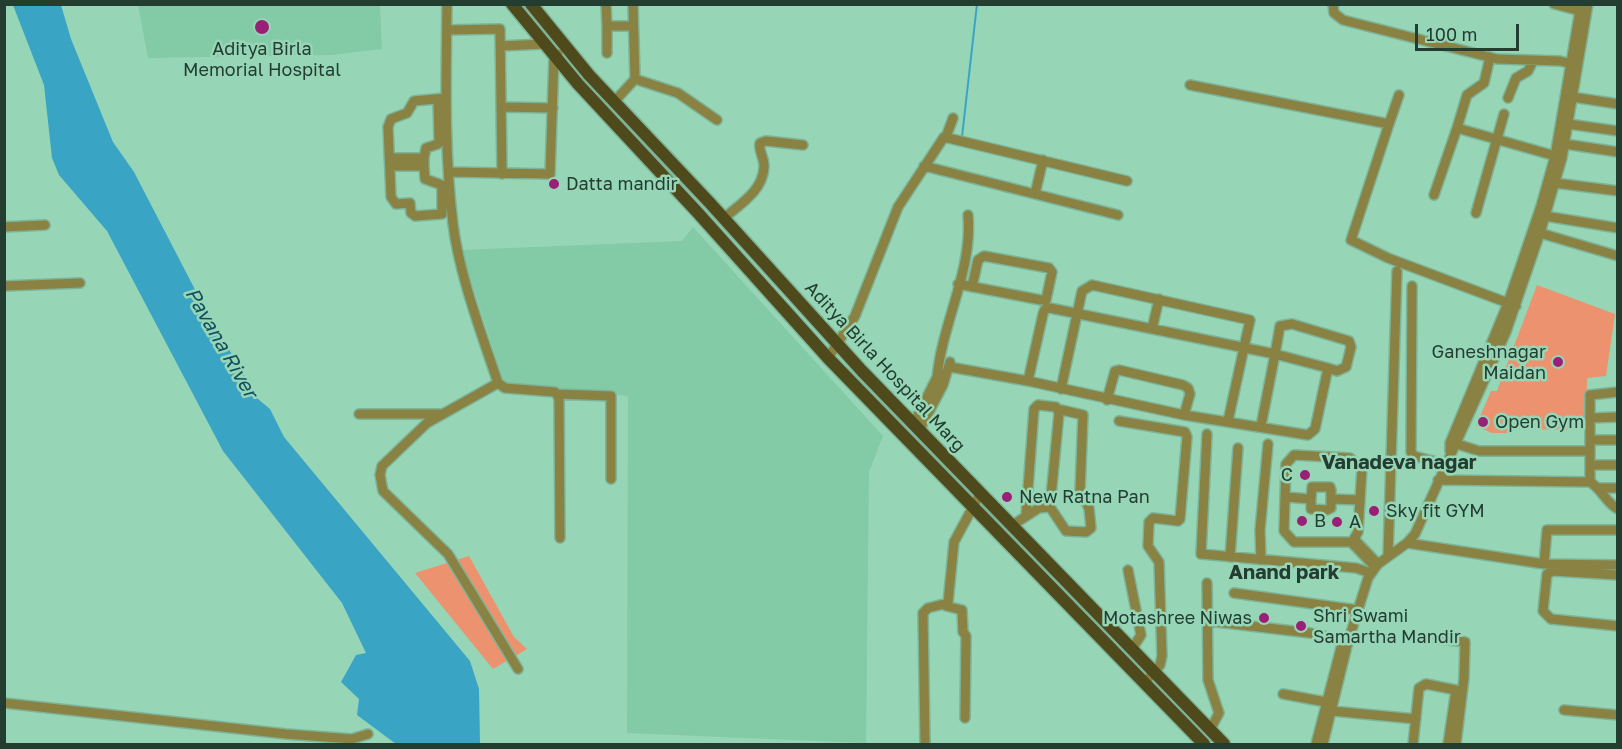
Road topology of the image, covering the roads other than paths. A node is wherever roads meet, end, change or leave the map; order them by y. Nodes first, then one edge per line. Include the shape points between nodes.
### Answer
1 (447, 4) edge
2 (512, 4) edge
3 (531, 4) edge
4 (606, 4) edge
5 (633, 4) edge
6 (1333, 4) edge
7 (1554, 4) edge
8 (1584, 8) edge
9 (607, 26) junction
10 (633, 26) junction
11 (447, 30) junction
12 (544, 44) junction
13 (501, 46) junction
14 (566, 48) junction
15 (607, 53) dead end
16 (554, 57) junction
17 (1490, 57) junction
18 (1533, 61) junction
19 (1574, 64) junction
20 (634, 79) junction
21 (1190, 85) dead end
22 (1399, 94) dead end
23 (1572, 97) junction
24 (1508, 98) dead end
25 (442, 99) junction
26 (614, 102) junction
27 (1617, 104) edge
28 (501, 107) junction
29 (553, 108) junction
30 (1504, 114) dead end
31 (953, 118) dead end
32 (717, 120) dead end
33 (1389, 124) junction
34 (1568, 124) junction
35 (1457, 128) junction
36 (1617, 131) edge
37 (946, 137) junction
38 (1497, 138) junction
39 (1565, 144) junction
40 (803, 145) dead end
41 (1617, 152) edge
42 (1558, 157) junction
43 (1043, 160) junction
44 (390, 162) junction
45 (424, 162) junction
46 (924, 166) junction
47 (449, 172) junction
48 (502, 174) junction
49 (1127, 181) dead end
50 (1555, 183) junction
51 (1617, 190) edge
52 (1035, 195) junction
53 (1434, 195) dead end
54 (709, 202) junction
55 (698, 213) junction
56 (1476, 213) dead end
57 (968, 215) dead end
58 (1118, 215) dead end
59 (1545, 216) junction
60 (723, 219) junction
61 (45, 225) dead end
62 (4, 227) edge
63 (1617, 228) edge
64 (1540, 233) junction
65 (1617, 256) edge
66 (1397, 271) dead end
67 (781, 282) junction
68 (80, 283) dead end
69 (958, 284) junction
70 (4, 286) edge
71 (1412, 286) dead end
72 (972, 287) junction
73 (770, 293) junction
74 (1159, 299) junction
75 (1512, 305) junction
76 (1078, 315) junction
77 (1152, 329) junction
78 (836, 343) junction
79 (1245, 347) junction
80 (1275, 354) junction
81 (828, 358) junction
82 (1328, 368) junction
83 (941, 380) junction
84 (1028, 381) junction
85 (498, 383) junction
86 (1061, 389) junction
87 (1617, 392) edge
88 (558, 394) junction
89 (1107, 400) junction
90 (1062, 410) dead end
91 (359, 414) dead end
92 (442, 414) junction
93 (1184, 415) junction
94 (1617, 417) edge
95 (1590, 418) junction
96 (1119, 421) dead end
97 (1228, 421) junction
98 (1260, 426) junction
99 (916, 428) junction
100 (1207, 434) dead end
101 (1591, 440) junction
102 (1617, 440) edge
103 (1268, 444) dead end
104 (1238, 448) dead end
105 (1454, 448) junction
106 (1589, 451) junction
107 (1444, 465) junction
108 (1590, 465) junction
109 (1617, 465) edge
110 (611, 479) dead end
111 (1438, 480) junction
112 (1590, 482) junction
113 (1599, 488) junction
114 (1617, 488) edge
115 (980, 494) junction
116 (1285, 498) junction
117 (1311, 499) junction
118 (1331, 499) junction
119 (1360, 500) junction
120 (973, 507) junction
121 (1050, 507) junction
122 (1617, 509) edge
123 (1026, 515) junction
124 (1011, 526) junction
125 (1617, 530) edge
126 (560, 538) dead end
127 (1407, 543) junction
128 (1388, 556) junction
129 (1230, 557) junction
130 (1261, 560) junction
131 (1544, 564) junction
132 (1617, 565) edge
133 (1128, 570) dead end
134 (1373, 571) junction
135 (1617, 575) edge
136 (1207, 583) dead end
137 (1234, 593) dead end
138 (946, 606) junction
139 (1355, 610) junction
140 (1208, 621) junction
141 (1617, 626) edge
142 (1434, 638) dead end
143 (1346, 641) junction
144 (1132, 649) junction
145 (518, 669) dead end
146 (1154, 672) junction
147 (1145, 682) junction
148 (1283, 694) dead end
149 (4, 704) edge
150 (1331, 706) junction
151 (1564, 710) dead end
152 (1617, 715) edge
153 (965, 718) dead end
154 (1416, 718) junction
155 (1210, 730) junction
156 (368, 734) dead end
157 (925, 744) edge
158 (1204, 744) edge
159 (1224, 744) edge
160 (1316, 744) edge
161 (1323, 744) edge
162 (1413, 744) edge
163 (1448, 744) edge
164 (1456, 744) edge

1 - 11 street
2 - 12 main road, Aditya Birla Hospital Marg
3 - 14 main road, Aditya Birla Hospital Marg
4 - 9 street
5 - 10 street
6 - 17 street via 1334,13 1343,20
7 - 8 street
8 - 19 street
9 - 10 street
9 - 15 street
10 - 20 street
11 - 13 street via 500,29
11 - 25 street
12 - 13 street
12 - 16 main road, Aditya Birla Hospital Marg
13 - 28 street
14 - 16 street
14 - 26 main road, Aditya Birla Hospital Marg
16 - 29 street
16 - 55 main road, Aditya Birla Hospital Marg
17 - 18 street
17 - 35 street via 1484,82 1467,95
18 - 19 street
18 - 24 street via 1528,71 1514,81
19 - 23 street
19 - 42 street
20 - 26 street
20 - 32 street via 678,93
21 - 33 street
22 - 33 street
23 - 27 street
23 - 34 street
25 - 44 street via 414,100 407,114 391,119
25 - 45 street via 439,141 426,147
25 - 47 street
26 - 54 main road, Aditya Birla Hospital Marg
28 - 29 street
28 - 48 street
29 - 48 street via 550,174
30 - 38 street
31 - 37 street
33 - 75 street via 1351,240
34 - 36 street
34 - 39 street
35 - 38 street
35 - 53 street
37 - 43 street
37 - 46 street
38 - 42 street
38 - 56 street
39 - 41 street
39 - 42 street
40 - 60 street via 760,143 764,166 760,185
42 - 50 street
42 - 75 street
43 - 49 street
43 - 52 street
44 - 45 street
44 - 45 street via 391,197 396,204 410,203 411,213 416,216 441,215 442,185 425,179
46 - 52 street
46 - 78 street via 898,207 855,316
47 - 48 street
47 - 85 street via 453,226
50 - 51 street
50 - 59 street
52 - 58 street
54 - 55 main road
54 - 60 main road, Aditya Birla Hospital Marg
55 - 73 main road, Aditya Birla Hospital Marg
57 - 69 street via 970,235
59 - 63 street
59 - 64 street
60 - 67 main road, Aditya Birla Hospital Marg
61 - 62 street
64 - 65 street
64 - 75 street
66 - 128 street
67 - 73 main road
67 - 78 main road, Aditya Birla Hospital Marg
68 - 70 street
69 - 72 street
69 - 83 street
71 - 107 street via 1411,452
72 - 72 street via 978,260 984,256 1049,268 1052,272 1046,300
73 - 81 main road, Aditya Birla Hospital Marg
74 - 76 street via 1088,285 1082,291
74 - 77 street
74 - 79 street via 1247,318 1251,324
75 - 105 street
76 - 77 street
76 - 84 street via 1045,309
76 - 86 street
77 - 79 street
78 - 81 street
78 - 99 main road, Aditya Birla Hospital Marg
79 - 80 street
79 - 97 street
80 - 82 street
80 - 82 street via 1280,326 1285,323 1349,341 1346,367 1337,371
80 - 98 street
81 - 120 main road, Aditya Birla Hospital Marg
82 - 98 street via 1312,433
83 - 84 street via 950,362 950,367
83 - 99 street
84 - 86 street
85 - 88 street via 505,388
85 - 92 street
86 - 89 street
87 - 95 street via 1590,395
88 - 110 street via 611,396
88 - 126 street
89 - 93 street
89 - 93 street via 1115,371 1119,370 1188,388
90 - 121 street via 1083,415 1080,492 1089,508 1090,531 1066,531
91 - 92 street
92 - 145 street via 427,423 382,466 383,491 448,554
93 - 97 street
94 - 95 street
95 - 101 street
96 - 146 street via 1185,432 1187,437 1180,519 1153,518 1149,522 1148,546 1157,556 1159,574 1162,656
97 - 98 street
99 - 115 main road, Aditya Birla Hospital Marg
100 - 129 street via 1200,552
101 - 102 street
101 - 106 street
103 - 130 street
104 - 129 street
105 - 106 street
105 - 107 street
106 - 108 street
107 - 111 street
108 - 109 street
108 - 112 street
111 - 112 street
111 - 127 street via 1422,521
112 - 113 street
113 - 114 street
113 - 122 street
115 - 120 street
115 - 124 main road, Aditya Birla Hospital Marg
116 - 117 street
116 - 119 street via 1287,464 1294,455 1350,458 1362,468
116 - 134 street via 1284,531 1294,542 1351,542
117 - 118 street via 1311,509 1327,510 1331,508
117 - 118 street via 1314,486 1330,487
118 - 119 street
119 - 134 street via 1354,539
120 - 138 street via 954,542
120 - 147 main road, Aditya Birla Hospital Marg
121 - 123 street
121 - 123 street via 1058,409 1038,405 1034,409
123 - 124 street
124 - 144 main road, Aditya Birla Hospital Marg
125 - 131 street via 1547,530
127 - 128 street
127 - 131 street
128 - 134 street
129 - 130 street
130 - 134 street
131 - 132 street
133 - 144 street via 1141,635
134 - 139 street via 1364,579
135 - 141 street via 1553,571 1545,580 1543,611 1551,618
136 - 140 street
137 - 139 street
138 - 153 street via 962,610 966,636
138 - 157 street via 928,608 924,613
139 - 143 street
140 - 143 street
140 - 155 street via 1208,680 1219,713
142 - 164 street via 1465,642
143 - 150 street
144 - 146 main road, Aditya Birla Hospital Marg
146 - 147 street
146 - 155 main road, Aditya Birla Hospital Marg
147 - 158 main road, Aditya Birla Hospital Marg
148 - 150 street
149 - 156 street via 286,734 352,739
150 - 154 street
150 - 160 street
150 - 161 street
151 - 152 street
154 - 162 street
154 - 163 street via 1421,686 1456,690
155 - 159 main road, Aditya Birla Hospital Marg

